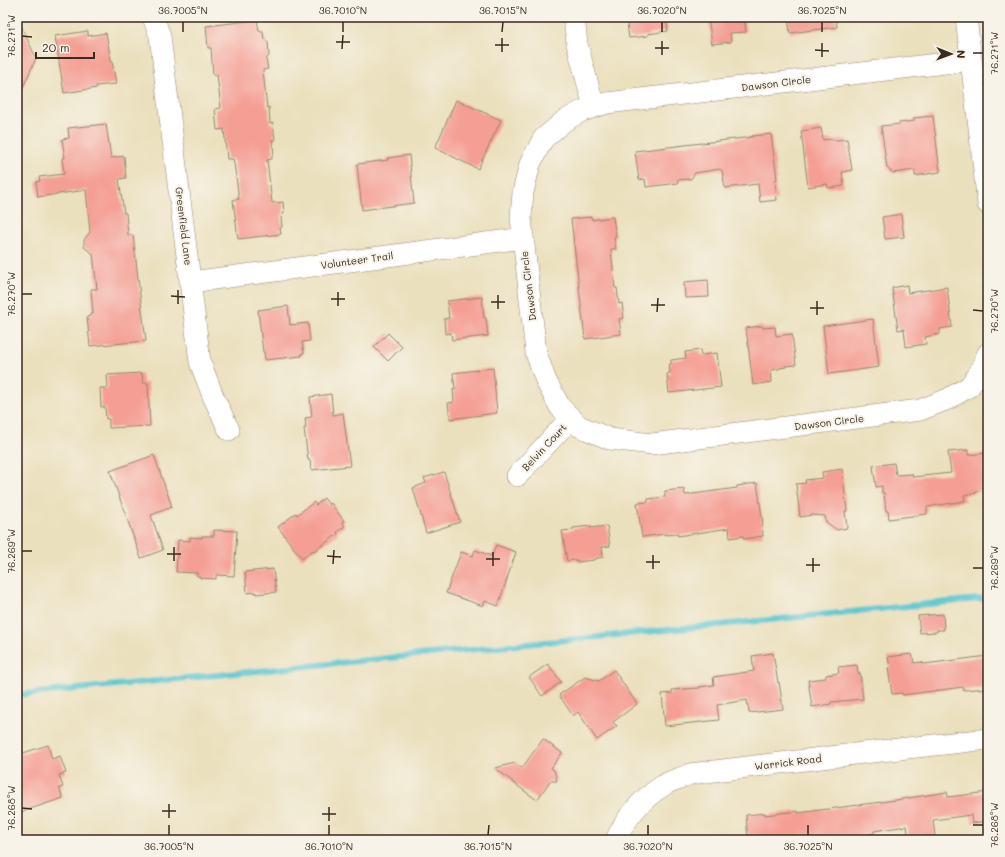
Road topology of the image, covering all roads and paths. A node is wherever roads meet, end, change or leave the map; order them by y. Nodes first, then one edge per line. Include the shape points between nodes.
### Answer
1 (153, 17) edge
2 (574, 17) edge
3 (966, 17) edge
4 (971, 60) junction
5 (594, 107) junction
6 (988, 204) edge
7 (523, 238) junction
8 (191, 282) junction
9 (986, 364) edge
10 (571, 418) junction
11 (229, 430) dead end
12 (517, 476) dead end
13 (988, 739) edge
14 (616, 840) edge

1 - 8 street, Greenfield Lane via 160,36
2 - 5 street via 577,44
3 - 4 street
4 - 5 street, Dawson Circle via 607,103
4 - 6 street
5 - 7 street, Dawson Circle via 564,121 543,139 530,164 523,192
7 - 8 street, Volunteer Trail
7 - 10 street, Dawson Circle via 536,353 546,381 560,407
8 - 11 street, Greenfield Lane via 200,362
9 - 10 street, Dawson Circle via 970,386 920,410 652,444 610,439 579,426
10 - 12 street, Belvin Court
13 - 14 street, Warrick Road via 690,774 665,784 636,808

